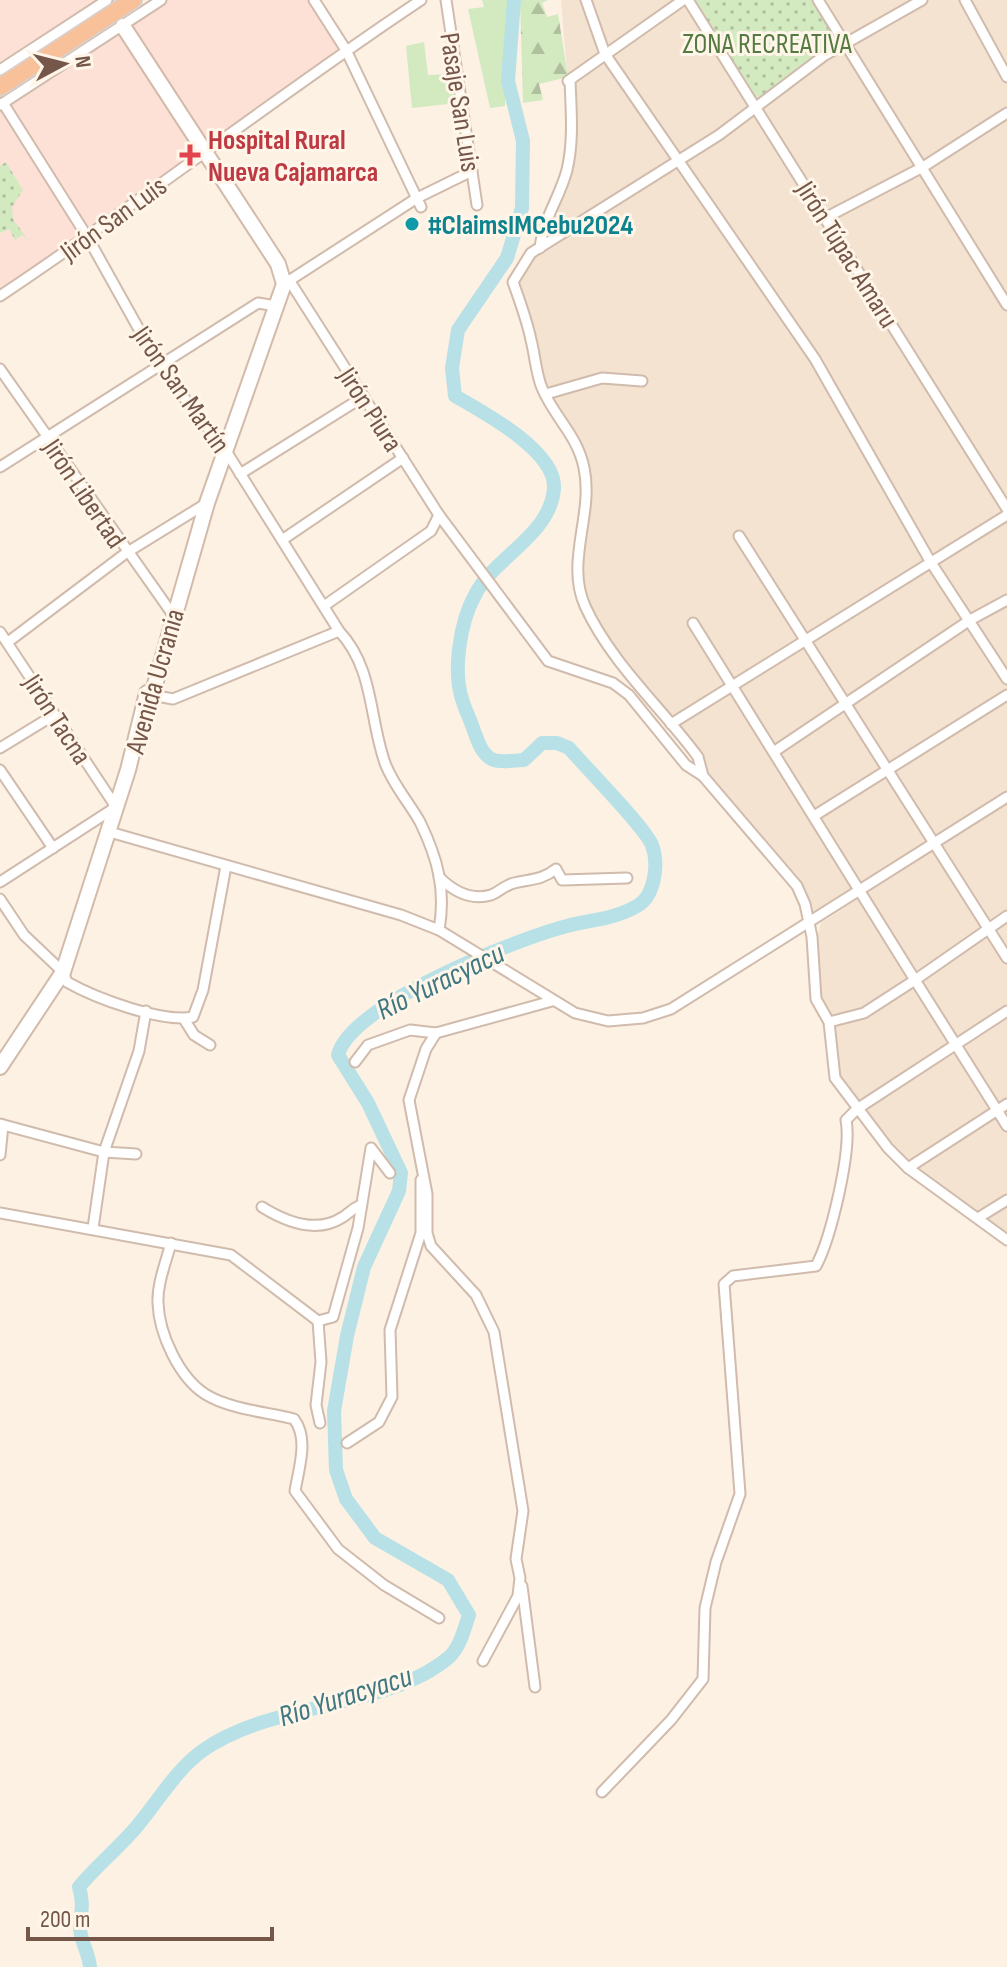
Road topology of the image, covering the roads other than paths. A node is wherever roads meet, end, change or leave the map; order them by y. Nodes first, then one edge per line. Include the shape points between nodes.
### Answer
1 (133, 0) edge
2 (161, 0) edge
3 (314, 0) edge
4 (421, 0) edge
5 (446, 0) edge
6 (586, 0) edge
7 (686, 0) edge
8 (818, 0) edge
9 (922, 0) edge
10 (965, 0) edge
11 (111, 8) edge
12 (846, 43) junction
13 (346, 50) junction
14 (605, 54) junction
15 (0, 70) edge
16 (1007, 77) edge
17 (1, 98) edge
18 (756, 109) junction
19 (1007, 113) edge
20 (205, 151) junction
21 (681, 159) junction
22 (923, 167) junction
23 (472, 171) junction
24 (419, 202) junction
25 (477, 205) dead end
26 (825, 218) junction
27 (88, 238) junction
28 (535, 251) junction
29 (287, 282) junction
30 (0, 296) edge
31 (1007, 305) edge
32 (276, 306) junction
33 (160, 367) junction
34 (0, 369) edge
35 (642, 381) dead end
36 (546, 394) junction
37 (363, 397) junction
38 (47, 437) junction
39 (226, 451) junction
40 (403, 458) junction
41 (0, 467) edge
42 (240, 474) junction
43 (207, 503) junction
44 (1007, 512) edge
45 (439, 515) junction
46 (739, 536) dead end
47 (282, 540) junction
48 (126, 553) junction
49 (930, 561) junction
50 (1007, 600) edge
51 (324, 606) junction
52 (173, 615) junction
53 (970, 620) junction
54 (693, 623) dead end
55 (339, 631) junction
56 (0, 632) edge
57 (807, 639) junction
58 (8, 642) junction
59 (1007, 679) edge
60 (731, 687) junction
61 (152, 695) junction
62 (1007, 695) edge
63 (848, 705) junction
64 (54, 715) junction
65 (671, 724) junction
66 (0, 748) edge
67 (775, 751) junction
68 (887, 769) junction
69 (0, 770) edge
70 (703, 776) junction
71 (1007, 797) edge
72 (116, 807) junction
73 (814, 816) junction
74 (106, 831) junction
75 (934, 842) junction
76 (53, 848) junction
77 (226, 866) junction
78 (439, 877) junction
79 (627, 878) dead end
80 (0, 882) edge
81 (858, 890) junction
82 (0, 899) edge
83 (1007, 916) edge
84 (810, 921) junction
85 (987, 928) junction
86 (439, 930) junction
87 (1007, 958) edge
88 (63, 972) junction
89 (915, 980) junction
90 (552, 1001) junction
91 (146, 1011) junction
92 (1007, 1011) edge
93 (184, 1019) junction
94 (829, 1022) junction
95 (436, 1033) junction
96 (210, 1045) dead end
97 (954, 1045) junction
98 (355, 1062) dead end
99 (0, 1067) edge
100 (1007, 1104) edge
101 (857, 1109) junction
102 (997, 1110) junction
103 (1, 1124) edge
104 (1007, 1126) edge
105 (104, 1152) junction
106 (136, 1154) dead end
107 (0, 1155) edge
108 (908, 1168) junction
109 (390, 1173) dead end
110 (425, 1174) junction
111 (1007, 1200) edge
112 (359, 1206) junction
113 (262, 1207) dead end
114 (0, 1213) edge
115 (978, 1218) junction
116 (93, 1228) junction
117 (1007, 1240) edge
118 (171, 1243) junction
119 (318, 1321) junction
120 (320, 1423) dead end
121 (347, 1443) dead end
122 (520, 1578) junction
123 (439, 1618) dead end
124 (483, 1661) dead end
125 (535, 1687) dead end
126 (602, 1792) dead end

1 - 11 highway
2 - 11 street
3 - 13 street
4 - 13 street, Jirón San Luis
5 - 23 street, Pasaje San Luis
6 - 14 street
7 - 14 street
7 - 18 street, Jirón Túpac Amaru
8 - 12 street
9 - 12 street
10 - 16 street
11 - 15 street
11 - 17 highway
11 - 20 main road, Jirón Piura
12 - 18 street
12 - 22 street
13 - 20 street, Jirón San Luis
13 - 24 street
14 - 21 street
14 - 28 street via 569,80 572,138 567,171
17 - 27 street, Jirón San Martín
18 - 21 street
18 - 26 street, Jirón Túpac Amaru
19 - 22 street
20 - 27 street, Jirón San Luis
20 - 29 main road, Jirón Piura
21 - 28 street
21 - 49 street via 842,404
22 - 26 street
22 - 31 street
23 - 24 street
23 - 25 street, Pasaje San Luis
24 - 29 street
26 - 44 street, Jirón Túpac Amaru
27 - 30 street, Jirón San Luis
27 - 33 street, Jirón San Martín
28 - 36 street via 513,282
29 - 32 main road, Avenida Ucrania
29 - 37 street, Jirón Piura
32 - 33 street via 258,303
32 - 39 main road, Avenida Ucrania
33 - 38 street
33 - 39 street, Jirón San Martín
34 - 38 street, Jirón Libertad
35 - 36 street via 602,378
36 - 65 street via 579,446 585,470 578,550 584,605
37 - 40 street, Jirón Piura
37 - 42 street
38 - 41 street
38 - 48 street, Jirón Libertad
39 - 42 street, Jirón San Martín
39 - 43 main road, Avenida Ucrania
40 - 45 street, Jirón Piura
40 - 47 street
42 - 47 street, Jirón San Martín
43 - 48 street
43 - 52 main road, Avenida Ucrania
44 - 49 street
45 - 51 street via 431,531
45 - 70 street, Jirón Piura via 554,665 613,683 686,765
46 - 57 street
47 - 51 street, Jirón San Martín
48 - 52 street, Jirón Libertad
48 - 58 street
49 - 53 street
49 - 57 street
50 - 53 street
51 - 55 street, Jirón San Martín
52 - 61 main road, Avenida Ucrania
53 - 59 street
53 - 63 street
54 - 60 street
55 - 61 street via 173,699
55 - 78 street, Jirón San Martín via 355,648 385,764 420,823
56 - 58 street, Jirón Tacna
57 - 60 street
57 - 63 street
58 - 64 street, Jirón Tacna
60 - 65 street
60 - 67 street
61 - 72 main road, Avenida Ucrania via 147,693
62 - 68 street
63 - 67 street
63 - 68 street
64 - 66 street
64 - 72 street, Jirón Tacna
65 - 70 street via 698,757
67 - 73 street
68 - 73 street
68 - 75 street
69 - 76 street
70 - 84 street via 797,886
71 - 75 street
72 - 74 main road, Avenida Ucrania
72 - 76 street
73 - 81 street
74 - 77 street
74 - 88 main road, Avenida Ucrania
75 - 81 street
75 - 85 street
76 - 80 street
77 - 86 street
77 - 93 street via 203,990 193,1017
78 - 79 street via 453,891 469,896 491,895 556,869 562,880
78 - 86 street, Jirón San Martín via 444,899
81 - 84 street
81 - 89 street
82 - 88 street via 24,935
83 - 85 street
84 - 90 street via 671,1009 643,1018 608,1021
84 - 94 street via 816,999
85 - 87 street
85 - 89 street
86 - 90 street
88 - 91 street via 78,988
88 - 99 main road, Avenida Ucrania
89 - 94 street via 864,1013
89 - 97 street
90 - 95 street
91 - 93 street
91 - 105 street via 139,1051
92 - 97 street
93 - 96 street via 194,1035
94 - 101 street via 832,1068
95 - 98 street via 410,1030 368,1045
95 - 110 street via 409,1100
97 - 101 street
97 - 102 street
100 - 102 street
101 - 108 street
101 - 126 street via 846,1120 844,1173 816,1266 733,1276 724,1284 740,1494 705,1608 703,1679
102 - 104 street
102 - 108 street
103 - 105 street
103 - 107 street
105 - 106 street
105 - 116 street
108 - 115 street
109 - 112 street via 371,1148
110 - 121 street via 418,1210 421,1233 390,1330 392,1397 379,1422
110 - 122 street via 431,1246 476,1295 494,1332 523,1511 516,1559
111 - 115 street
112 - 113 street via 329,1223 311,1226
112 - 119 street via 354,1247 333,1317
114 - 116 street
115 - 117 street
116 - 118 street
118 - 119 street via 231,1255
118 - 123 street via 158,1301 160,1319 190,1381 206,1394 294,1419 303,1443 295,1491 338,1549
119 - 120 street
122 - 124 street via 518,1596
122 - 125 street

